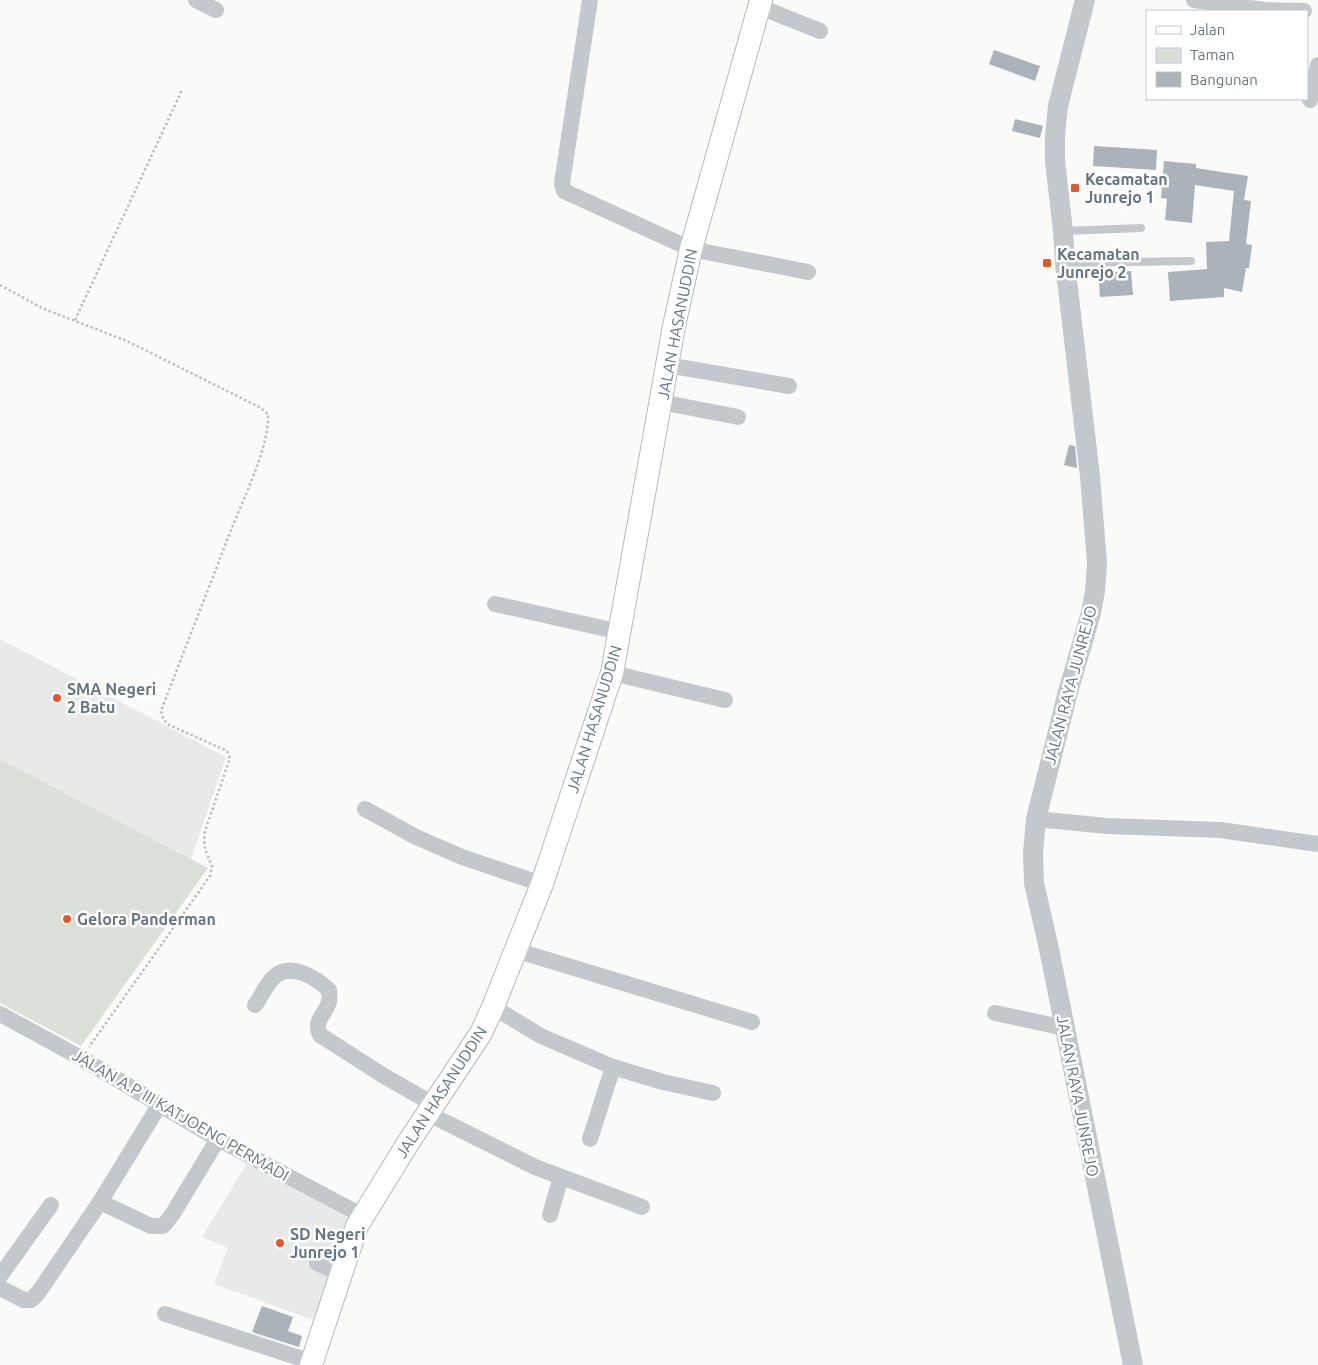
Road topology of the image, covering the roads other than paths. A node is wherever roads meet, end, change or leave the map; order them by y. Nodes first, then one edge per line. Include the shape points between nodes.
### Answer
1 (196, 0) edge
2 (590, 0) edge
3 (1085, 0) edge
4 (1194, 0) edge
5 (761, 3) edge
6 (1240, 3) edge
7 (216, 10) dead end
8 (1264, 10) edge
9 (820, 31) dead end
10 (1318, 65) edge
11 (1310, 100) dead end
12 (1142, 228) dead end
13 (1063, 231) junction
14 (691, 250) junction
15 (1191, 261) dead end
16 (1065, 262) junction
17 (808, 272) dead end
18 (667, 365) junction
19 (789, 386) dead end
20 (661, 402) junction
21 (738, 417) dead end
22 (495, 604) dead end
23 (620, 632) junction
24 (612, 673) junction
25 (725, 700) dead end
26 (365, 809) dead end
27 (1036, 819) junction
28 (1318, 844) edge
29 (542, 884) junction
30 (515, 950) junction
31 (255, 1005) dead end
32 (493, 1007) junction
33 (995, 1013) dead end
34 (0, 1014) edge
35 (752, 1022) dead end
36 (1065, 1028) junction
37 (613, 1067) junction
38 (713, 1093) dead end
39 (160, 1104) junction
40 (430, 1108) junction
41 (218, 1139) junction
42 (590, 1140) dead end
43 (561, 1177) junction
44 (100, 1202) junction
45 (51, 1205) dead end
46 (642, 1206) dead end
47 (550, 1215) dead end
48 (363, 1216) junction
49 (317, 1263) dead end
50 (341, 1274) junction
51 (0, 1276) edge
52 (0, 1288) edge
53 (165, 1314) dead end
54 (312, 1363) edge
55 (1133, 1365) edge

1 - 7 street
2 - 14 street via 562,187 567,194
3 - 13 street, JALAN RAYA JUNREJO via 1058,106 1055,135
4 - 6 street
5 - 9 street
5 - 14 main road, JALAN HASANUDDIN
6 - 8 street
10 - 11 street
12 - 13 lane
13 - 16 street, JALAN RAYA JUNREJO
14 - 17 street
14 - 18 main road, JALAN HASANUDDIN
15 - 16 lane
16 - 27 street, JALAN RAYA JUNREJO via 1097,563 1091,613
18 - 19 street
18 - 20 main road, JALAN HASANUDDIN
20 - 21 street
20 - 23 main road, JALAN HASANUDDIN
22 - 23 street
23 - 24 main road, JALAN HASANUDDIN
24 - 25 street
24 - 29 main road, JALAN HASANUDDIN
26 - 29 street via 462,857
27 - 28 street via 1135,828 1220,830
27 - 36 street, JALAN RAYA JUNREJO via 1034,883
29 - 30 main road, JALAN HASANUDDIN
30 - 32 main road, JALAN HASANUDDIN
30 - 35 street
31 - 40 street via 272,978 282,971 290,969 321,982 329,990 329,1002 317,1023 320,1035
32 - 37 street via 541,1036
32 - 40 main road, JALAN HASANUDDIN via 475,1041
33 - 36 street
34 - 39 street, JALAN A.P III KATJOENG PERMADI
36 - 55 street, JALAN RAYA JUNREJO
37 - 38 street
37 - 42 street
39 - 41 street, JALAN A.P III KATJOENG PERMADI
39 - 44 street
40 - 43 street via 526,1163
40 - 48 main road, JALAN HASANUDDIN
41 - 44 street via 163,1226 151,1226
41 - 48 street, JALAN A.P III KATJOENG PERMADI
43 - 46 street
43 - 47 street
44 - 52 street via 38,1294 31,1300 24,1300
45 - 51 street
48 - 50 main road, JALAN HASANUDDIN
49 - 50 street
50 - 54 main road, JALAN HASANUDDIN
53 - 54 street

